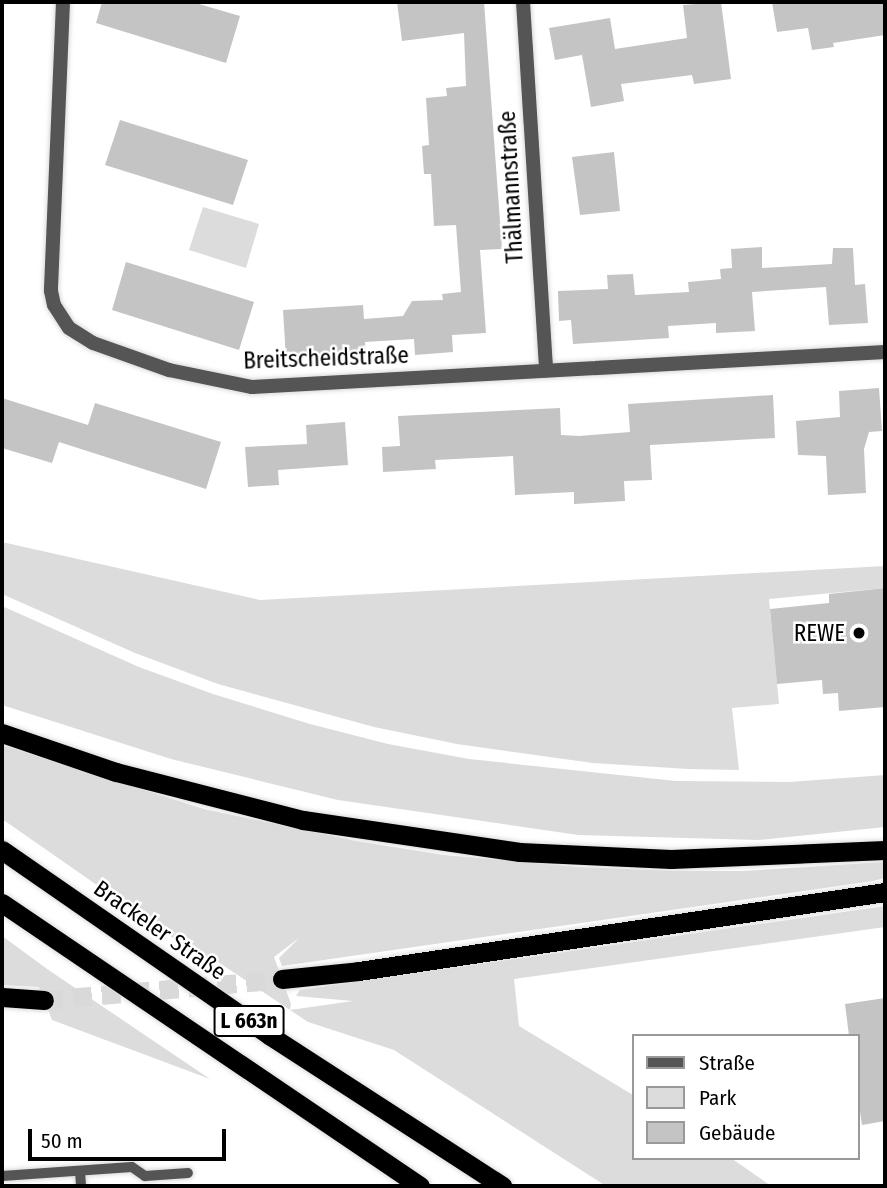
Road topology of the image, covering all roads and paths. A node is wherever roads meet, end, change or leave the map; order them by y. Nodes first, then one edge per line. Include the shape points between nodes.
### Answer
1 (63, 2) edge
2 (523, 2) edge
3 (885, 352) edge
4 (546, 370) junction
5 (2, 733) edge
6 (2, 850) edge
7 (885, 850) edge
8 (885, 892) edge
9 (2, 904) edge
10 (282, 979) tunnel mouth
11 (2, 997) edge
12 (44, 1000) tunnel mouth
13 (80, 1171) junction
14 (188, 1172) dead end
15 (2, 1176) edge
16 (82, 1186) edge
17 (420, 1186) edge
18 (502, 1186) edge

1 - 4 street, Breitscheidstraße via 50,273 54,305 69,328 93,343 169,370 252,387
2 - 4 street, Thälmannstraße
3 - 4 street, Breitscheidstraße
5 - 7 highway via 116,772 303,820 520,852 671,859
6 - 18 highway, Brackeler Straße / L 663n via 269,1035
8 - 10 highway
9 - 17 highway, L 663n
11 - 12 highway
13 - 14 lane via 132,1167 145,1175
13 - 15 lane
13 - 16 lane

